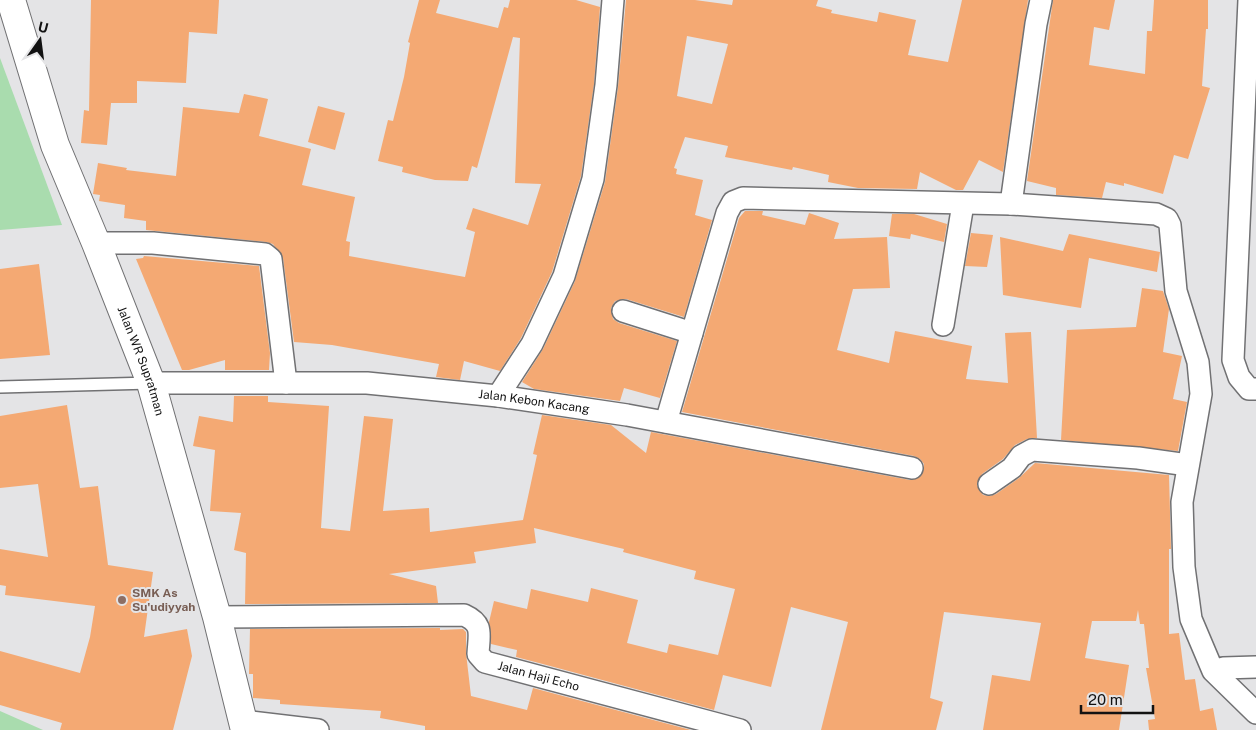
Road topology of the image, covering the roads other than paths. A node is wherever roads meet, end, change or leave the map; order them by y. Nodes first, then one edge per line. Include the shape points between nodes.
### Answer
1 (613, 0) edge
2 (1042, 0) edge
3 (1250, 0) edge
4 (8, 7) edge
5 (963, 204) junction
6 (1012, 204) junction
7 (96, 242) junction
8 (624, 311) dead end
9 (942, 325) dead end
10 (692, 333) junction
11 (151, 383) junction
12 (286, 383) junction
13 (0, 386) edge
14 (1256, 389) edge
15 (498, 396) junction
16 (666, 422) junction
17 (1188, 465) junction
18 (912, 468) dead end
19 (988, 484) dead end
20 (217, 617) junction
21 (1256, 667) edge
22 (1224, 668) dead end
23 (1256, 713) edge
24 (245, 726) edge
25 (318, 730) edge
26 (740, 730) edge

1 - 15 street via 600,134 590,188 564,276 532,344
2 - 6 street
3 - 14 street via 1233,360 1239,377 1250,389
4 - 7 main road, Jalan WR Supratman via 55,145
5 - 6 street
5 - 9 street
5 - 10 street via 743,198 733,202
6 - 17 street via 1156,214 1167,218 1176,290 1198,362 1201,394
7 - 11 main road, Jalan WR Supratman
7 - 12 street via 153,243 269,256
8 - 10 street
10 - 16 street
11 - 12 street, Jalan Kebon Kacang
11 - 13 lane
11 - 20 main road, Jalan WR Supratman
12 - 15 street, Jalan Kebon Kacang via 367,383
15 - 16 street, Jalan Kebon Kacang
16 - 18 street, Jalan Kebon Kacang
17 - 19 street via 1032,450
17 - 23 street via 1182,502 1184,567 1191,618 1213,671
20 - 24 main road, Jalan WR Supratman
20 - 26 street, Jalan Haji Echo via 464,615 474,619 480,628 478,654 485,662
21 - 22 street
24 - 25 street

